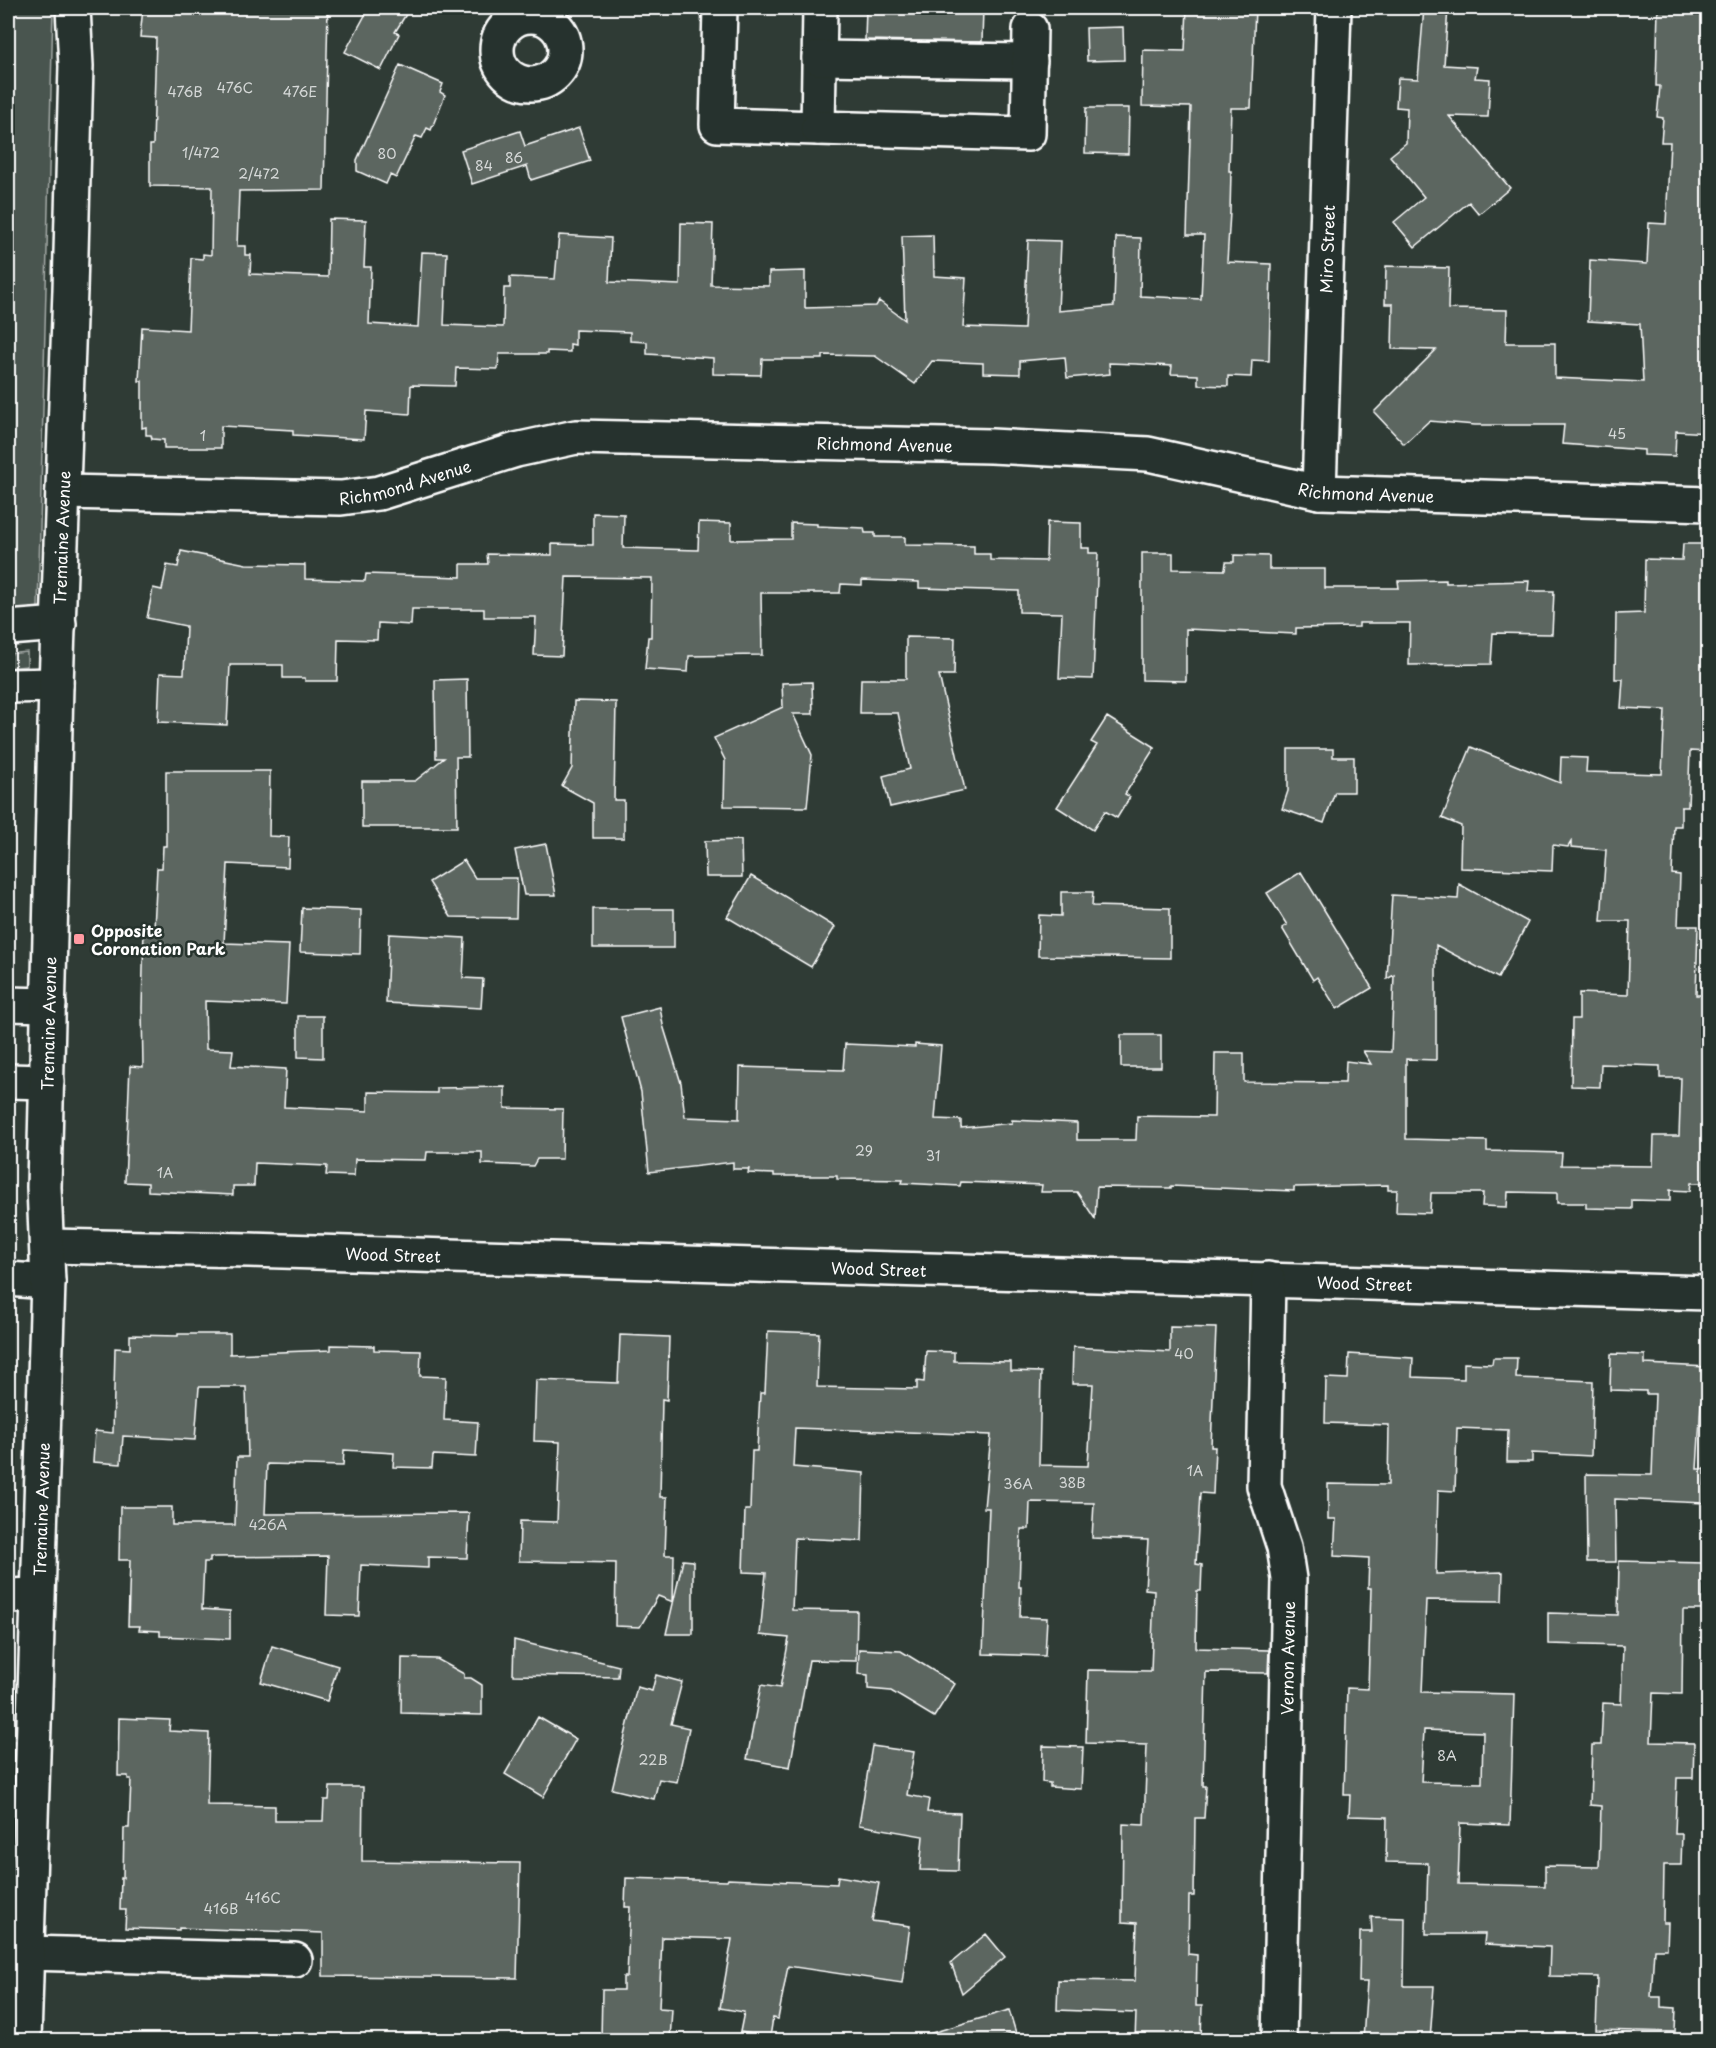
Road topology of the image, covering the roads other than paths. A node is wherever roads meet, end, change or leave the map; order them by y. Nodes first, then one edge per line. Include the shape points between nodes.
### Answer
1 (73, 8) edge
2 (720, 8) edge
3 (820, 8) edge
4 (1334, 8) edge
5 (556, 11) edge
6 (1030, 29) dead end
7 (819, 57) junction
8 (1030, 61) junction
9 (818, 128) junction
10 (63, 492) junction
11 (1319, 492) junction
12 (1708, 504) edge
13 (58, 624) junction
14 (8, 628) edge
15 (56, 685) junction
16 (8, 686) edge
17 (8, 1004) edge
18 (49, 1005) junction
19 (8, 1081) edge
20 (47, 1083) junction
21 (48, 1246) junction
22 (8, 1279) edge
23 (1268, 1280) junction
24 (48, 1282) junction
25 (1708, 1293) edge
26 (22, 1595) edge
27 (18, 1891) edge
28 (26, 1953) junction
29 (295, 1960) dead end
30 (24, 2040) edge
31 (1279, 2040) edge

1 - 10 street, Tremaine Avenue via 75,90
2 - 9 street via 717,125
3 - 7 street
4 - 11 street, Miro Street
5 - 5 street via 520,17 502,31 496,52 505,74 514,81 536,85 547,81 563,65 564,42 552,23
6 - 8 street
7 - 8 street
7 - 9 street
8 - 9 street via 1028,134
10 - 11 street, Richmond Avenue via 341,498 379,493 516,450 576,437 1148,454
10 - 13 street, Tremaine Avenue
11 - 12 street, Richmond Avenue
13 - 14 street
13 - 15 street, Tremaine Avenue
15 - 16 street
15 - 18 street, Tremaine Avenue
17 - 18 street
18 - 20 street, Tremaine Avenue
19 - 20 street
20 - 21 street, Tremaine Avenue via 44,1187
21 - 23 street, Wood Street
21 - 24 street, Tremaine Avenue
22 - 24 street
23 - 25 street, Wood Street
23 - 31 street, Vernon Avenue via 1264,1486 1284,1547 1289,1579
24 - 26 street, Tremaine Avenue
26 - 27 street, Tremaine Avenue
27 - 28 street, Tremaine Avenue
28 - 29 street
28 - 30 street, Tremaine Avenue

